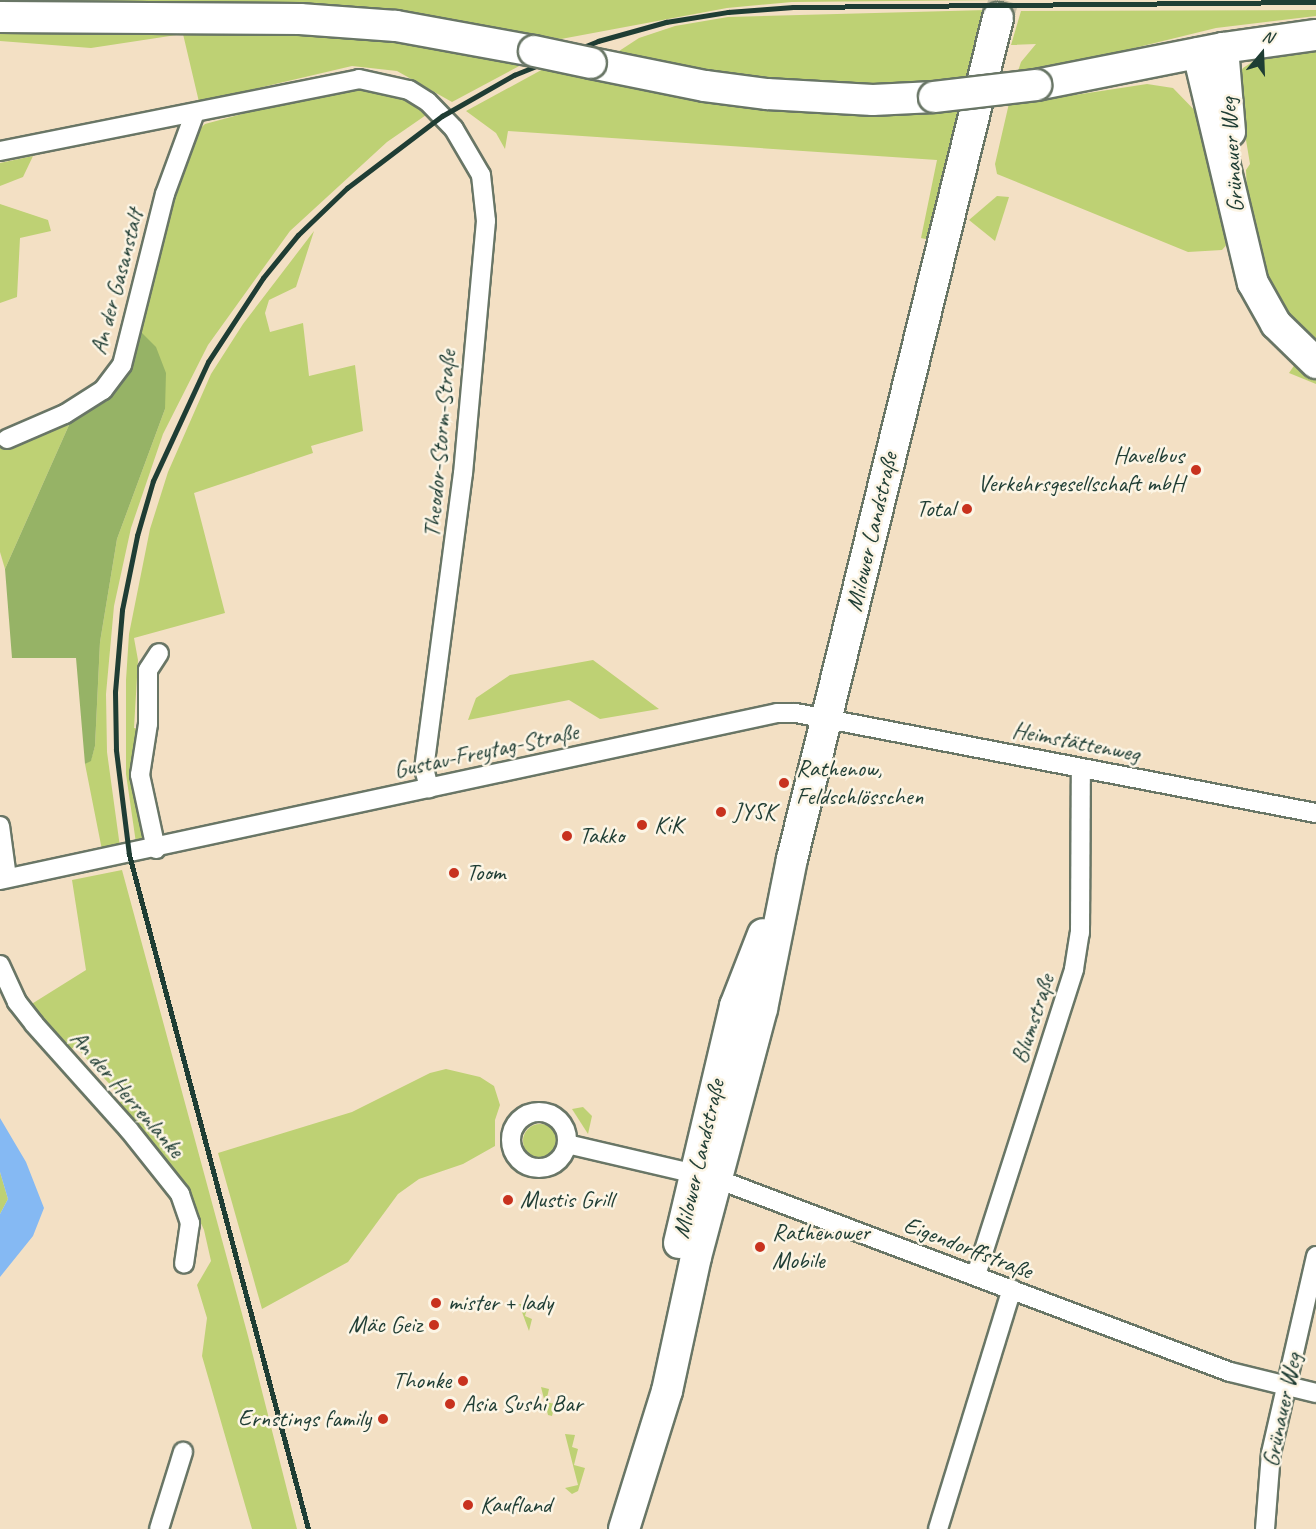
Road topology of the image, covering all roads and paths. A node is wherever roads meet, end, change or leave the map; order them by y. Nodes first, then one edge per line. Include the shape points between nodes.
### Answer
1 (0, 17) edge
2 (998, 18) tunnel mouth
3 (1316, 35) edge
4 (1210, 50) junction
5 (1120, 70) junction
6 (1207, 99) junction
7 (194, 115) junction
8 (0, 151) edge
9 (1237, 227) junction
10 (1316, 363) edge
11 (8, 439) dead end
12 (159, 653) dead end
13 (826, 719) junction
14 (1081, 768) junction
15 (429, 788) junction
16 (1316, 813) edge
17 (0, 826) edge
18 (156, 849) junction
19 (4, 879) edge
20 (0, 965) edge
21 (567, 1144) dead end
22 (706, 1175) junction
23 (1316, 1256) edge
24 (184, 1264) dead end
25 (976, 1275) junction
26 (1011, 1289) junction
27 (1286, 1387) junction
28 (1316, 1393) edge
29 (183, 1452) dead end
30 (159, 1529) edge
31 (624, 1529) edge
32 (938, 1529) edge
33 (1265, 1529) edge

1 - 5 main road, bridge via 300,19 396,26 705,86 873,100 1036,85
2 - 13 main road, Milower Landstraße
3 - 4 main road
4 - 5 main road
4 - 6 main road, Grünauer Weg
4 - 9 main road, Grünauer Weg
5 - 6 main road via 1180,78
6 - 9 main road, Grünauer Weg via 1215,119
7 - 8 street
7 - 11 street, An der Gasanstalt via 165,194 122,364 103,390 66,414
7 - 15 street, Theodor-Storm-Straße via 359,79 409,90 442,116 473,158 486,196 486,221 463,473 424,768
9 - 10 main road, Grünauer Weg via 1253,283 1264,305 1289,339
12 - 18 street via 148,670 148,724 140,776
13 - 14 street, Heimstättenweg
13 - 15 street, Gustav-Freytag-Straße via 777,712
13 - 22 main road, Milower Landstraße via 792,859 735,1006
14 - 16 street, Heimstättenweg
14 - 25 street, Blumstraße via 1080,933 1076,961
15 - 18 street, Gustav-Freytag-Straße
17 - 19 street, Gustav-Freytag-Straße
18 - 19 street, Gustav-Freytag-Straße
20 - 24 street, An der Herrenlanke via 17,1002 34,1024 129,1130 180,1194 190,1223
21 - 22 street, Eigendorffstraße
22 - 25 street, Eigendorffstraße
22 - 31 main road, Milower Landstraße via 667,1391
23 - 27 street, Grünauer Weg
25 - 26 street, Eigendorffstraße
26 - 27 street, Eigendorffstraße via 1230,1372
26 - 32 street
27 - 28 street, Eigendorffstraße
27 - 33 street, Grünauer Weg via 1271,1453
29 - 30 street

